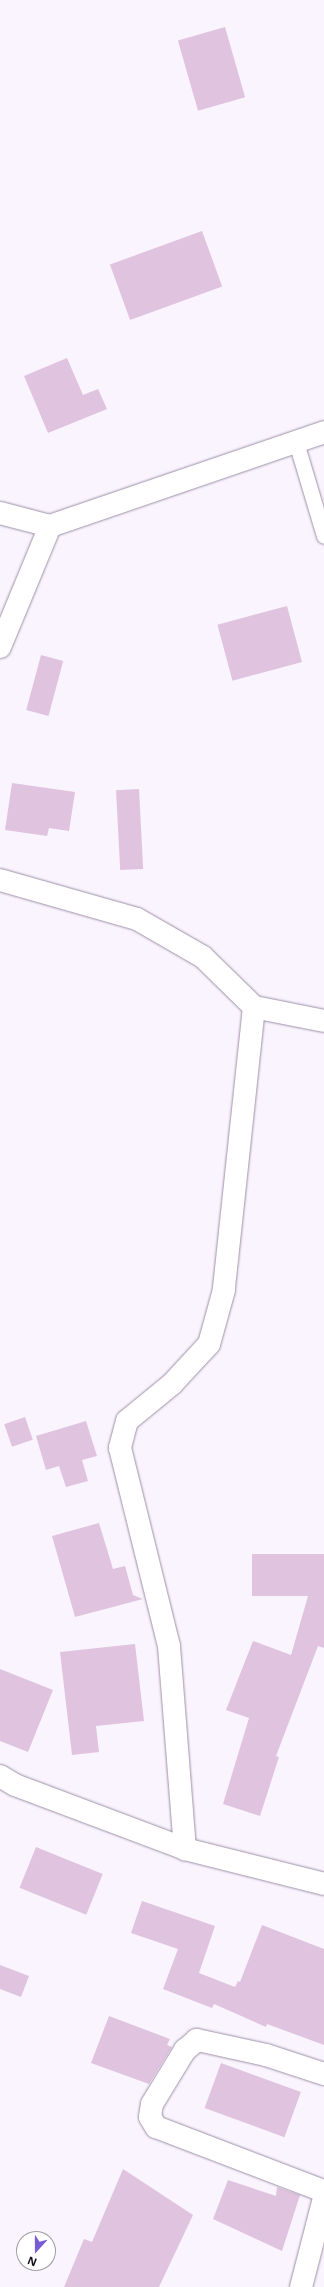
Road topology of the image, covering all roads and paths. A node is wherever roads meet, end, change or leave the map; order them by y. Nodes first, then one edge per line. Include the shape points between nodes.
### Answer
1 (324, 432) edge
2 (296, 442) junction
3 (0, 513) edge
4 (50, 526) junction
5 (324, 536) edge
6 (0, 647) edge
7 (0, 880) edge
8 (254, 1007) junction
9 (324, 1021) edge
10 (0, 1776) edge
11 (185, 1849) junction
12 (324, 1884) edge
13 (324, 2074) edge
14 (324, 2191) edge
15 (324, 2198) edge
16 (301, 2287) edge

1 - 2 street
2 - 4 street
2 - 5 lane
3 - 4 street
4 - 6 street
7 - 8 street via 137,918 203,957
8 - 9 street
8 - 11 street via 224,1290 209,1344 172,1384 127,1421 120,1448 169,1646
10 - 11 street via 15,1785
11 - 12 street
13 - 14 street via 266,2055 197,2040 185,2050 152,2104 150,2118 156,2127
15 - 16 street

